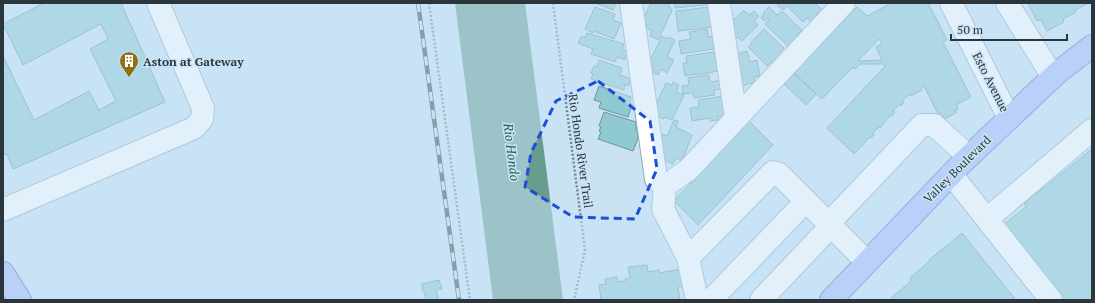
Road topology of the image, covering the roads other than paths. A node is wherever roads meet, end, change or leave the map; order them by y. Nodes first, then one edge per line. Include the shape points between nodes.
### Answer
1 (158, 3) edge
2 (631, 3) edge
3 (719, 3) edge
4 (844, 3) edge
5 (951, 3) edge
6 (1007, 3) edge
7 (1092, 46) edge
8 (1053, 77) junction
9 (736, 118) junction
10 (1009, 118) junction
11 (1092, 130) edge
12 (968, 156) junction
13 (951, 174) junction
14 (665, 186) junction
15 (806, 201) junction
16 (3, 210) edge
17 (987, 219) junction
18 (830, 225) junction
19 (688, 258) junction
20 (867, 262) junction
21 (3, 273) edge
22 (836, 298) edge
23 (20, 300) edge
24 (697, 300) edge
25 (711, 300) edge
26 (760, 300) edge
27 (1051, 300) edge

1 - 16 street via 203,108 202,119 194,128
2 - 14 street via 656,179
3 - 9 street
4 - 9 street
5 - 10 street, Esto Avenue
6 - 8 street
7 - 8 main road, Valley Boulevard
8 - 10 main road, Valley Boulevard
9 - 14 street via 688,170
10 - 12 main road, Valley Boulevard
11 - 17 street
12 - 13 main road, Valley Boulevard
12 - 18 street via 934,125 922,125
13 - 17 street
13 - 20 main road, Valley Boulevard
14 - 19 street via 663,209
15 - 18 street
15 - 19 street via 773,172
15 - 25 street
17 - 27 street
18 - 20 street
18 - 26 street
19 - 24 street
20 - 22 main road, Valley Boulevard
21 - 23 main road

